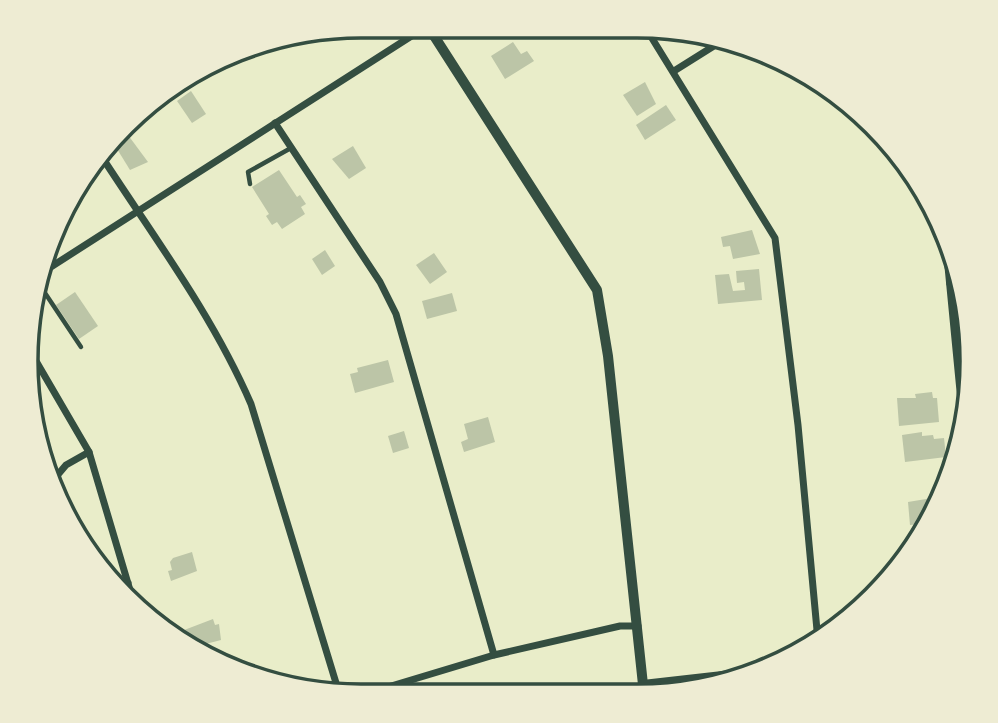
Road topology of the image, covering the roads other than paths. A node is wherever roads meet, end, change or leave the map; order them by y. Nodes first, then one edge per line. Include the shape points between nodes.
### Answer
1 (408, 38) edge
2 (435, 38) edge
3 (652, 39) edge
4 (710, 48) edge
5 (674, 71) junction
6 (275, 123) junction
7 (291, 148) junction
8 (106, 164) edge
9 (250, 184) dead end
10 (136, 209) junction
11 (54, 265) edge
12 (950, 287) edge
13 (46, 294) edge
14 (81, 347) dead end
15 (38, 365) edge
16 (959, 381) edge
17 (89, 452) junction
18 (59, 473) edge
19 (128, 583) edge
20 (638, 626) junction
21 (817, 629) edge
22 (495, 655) junction
23 (336, 684) edge
24 (398, 684) edge
25 (643, 684) edge

1 - 6 street
2 - 20 street via 597,290
3 - 5 street
4 - 5 street
5 - 21 street via 775,238
6 - 7 street
6 - 10 street
7 - 9 lane via 248,172
7 - 22 street via 380,282 396,314
8 - 10 street
10 - 11 street
10 - 23 street via 233,361 251,404
12 - 16 street
13 - 14 lane
15 - 17 street
17 - 18 street
17 - 19 street
20 - 22 street via 620,626
20 - 25 street
22 - 24 street

